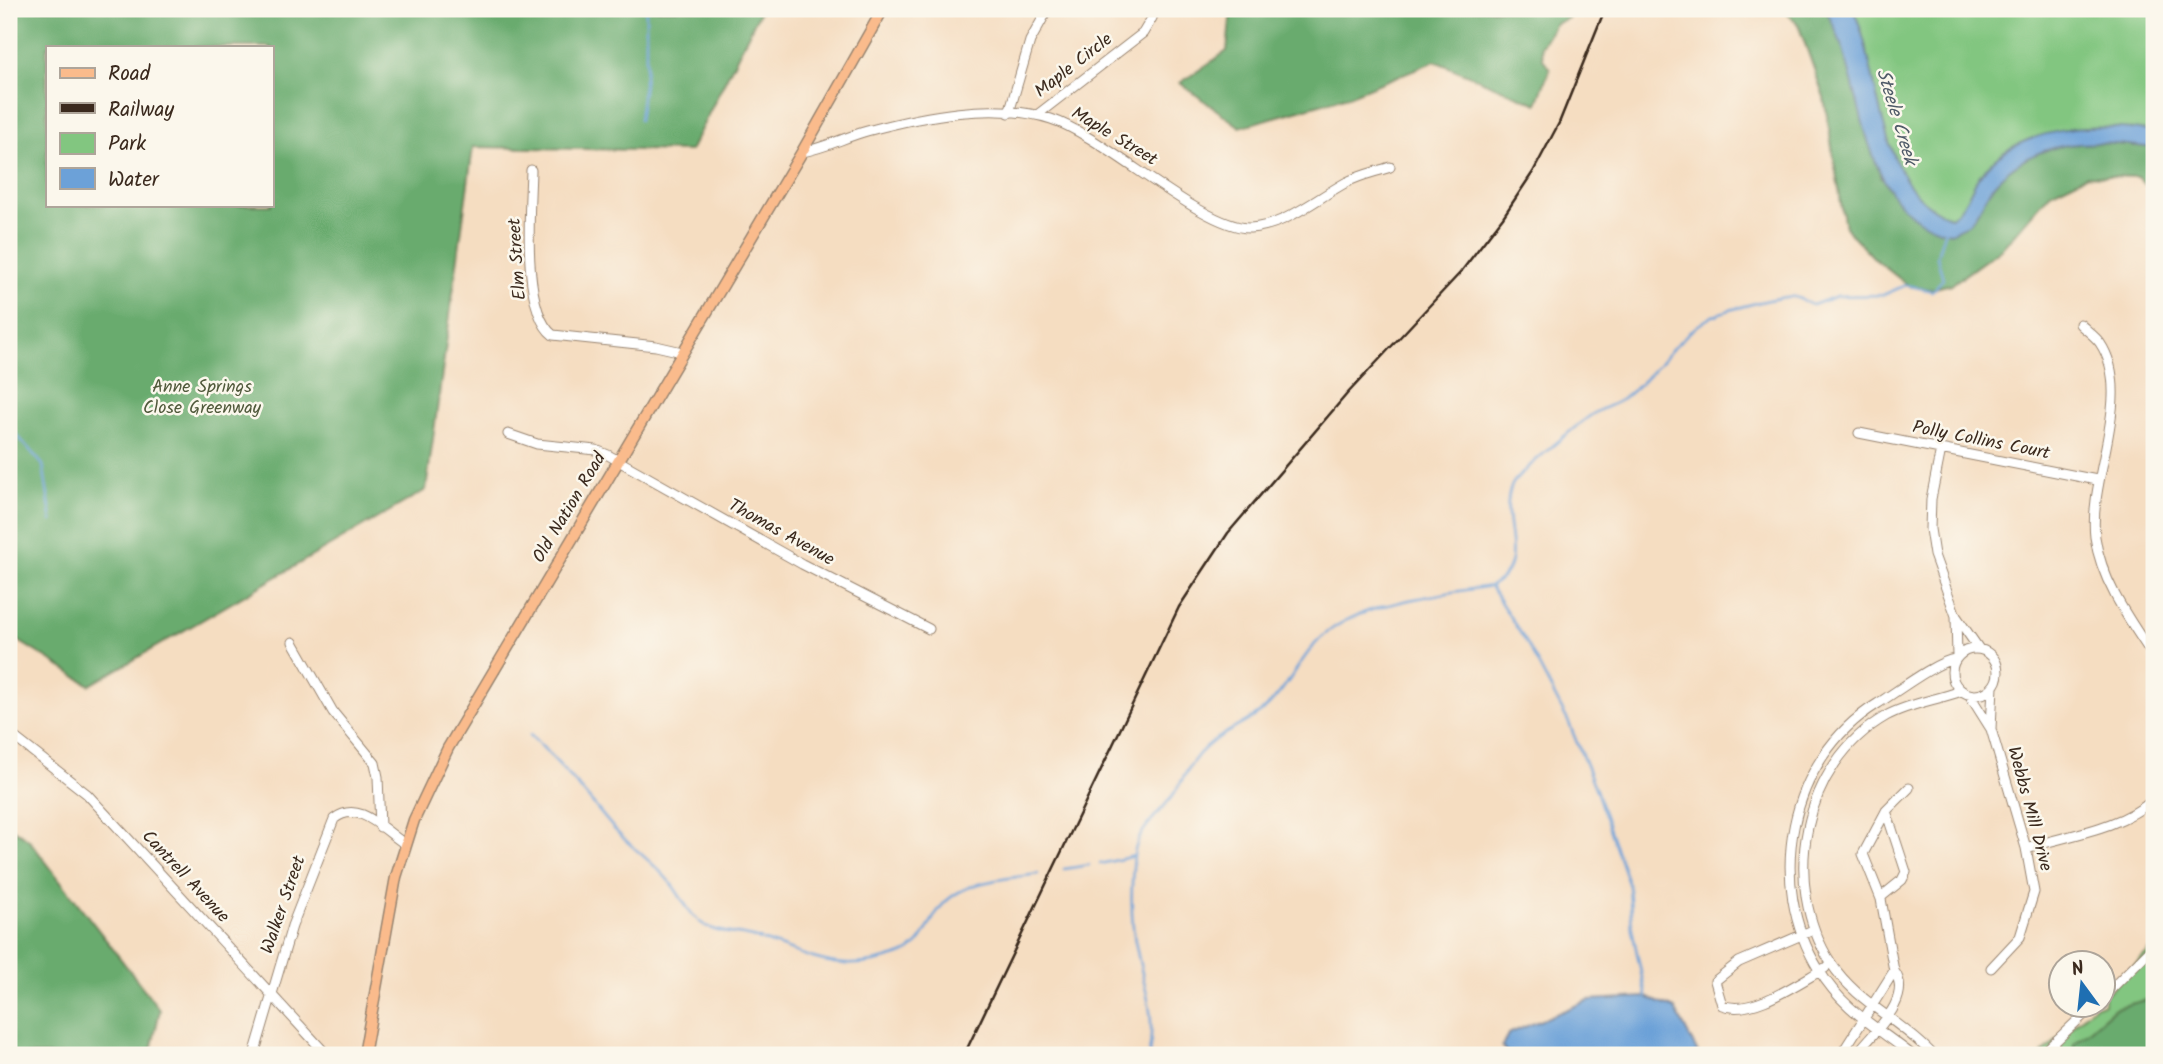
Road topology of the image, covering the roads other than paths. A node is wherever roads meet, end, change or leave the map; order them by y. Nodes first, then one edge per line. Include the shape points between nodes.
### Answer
1 (883, 9) edge
2 (1048, 9) edge
3 (1153, 9) edge
4 (1009, 113) junction
5 (1037, 115) junction
6 (802, 152) junction
7 (1390, 167) dead end
8 (531, 170) dead end
9 (2080, 324) dead end
10 (682, 352) junction
11 (1859, 433) dead end
12 (508, 434) dead end
13 (1941, 449) junction
14 (618, 461) junction
15 (2097, 480) junction
16 (1956, 616) junction
17 (929, 629) dead end
18 (293, 642) dead end
19 (1979, 649) junction
20 (2154, 657) edge
21 (1956, 658) junction
22 (1993, 686) junction
23 (1965, 692) junction
24 (1991, 729) junction
25 (9, 733) edge
26 (1909, 788) dead end
27 (2154, 799) edge
28 (1886, 811) junction
29 (1793, 825) junction
30 (380, 827) junction
31 (1806, 828) junction
32 (405, 844) junction
33 (2026, 848) junction
34 (1881, 897) junction
35 (1813, 930) junction
36 (1801, 935) junction
37 (2154, 946) edge
38 (1832, 965) junction
39 (1991, 968) dead end
40 (1819, 971) junction
41 (1894, 971) junction
42 (2118, 982) edge
43 (271, 994) junction
44 (1873, 1006) junction
45 (1887, 1017) junction
46 (2080, 1018) edge
47 (1861, 1020) junction
48 (1876, 1031) junction
49 (254, 1055) edge
50 (327, 1055) edge
51 (364, 1055) edge
52 (1841, 1055) edge
53 (1856, 1055) edge
54 (1912, 1055) edge
55 (1933, 1055) edge
56 (2041, 1055) edge

1 - 6 main road, Old Nation Road
2 - 4 street, Maple Circle via 1030,41
3 - 5 street, Maple Circle via 1143,33
4 - 5 street, Maple Street
4 - 6 street, Maple Street via 937,116 866,131
5 - 7 street, Maple Street via 1066,125 1192,204 1244,228 1279,220 1348,181
6 - 10 main road, Old Nation Road
8 - 10 street, Elm Street via 530,255 543,328 553,335
9 - 15 street via 2100,343 2113,376 2113,403
10 - 14 main road, Old Nation Road
11 - 13 street, Polly Collins Court
12 - 14 street, Thomas Avenue via 537,444 596,450
13 - 15 street, Polly Collins Court
13 - 16 street via 1930,529 1934,555
14 - 17 street, Thomas Avenue
14 - 32 main road, Old Nation Road via 449,748
15 - 20 street via 2096,540 2105,573
16 - 19 street
16 - 21 street
18 - 30 street via 333,712 375,763
19 - 21 street via 1965,650
19 - 22 street via 1988,652 1997,665
21 - 23 street via 1952,678
21 - 29 street via 1867,710 1847,728 1815,768
22 - 23 street via 1981,694
22 - 24 street, Webbs Mill Drive
23 - 24 street, Webbs Mill Drive
23 - 31 street via 1908,705 1857,739 1834,764
24 - 33 street, Webbs Mill Drive
25 - 43 street, Cantrell Avenue via 87,794
26 - 28 street
27 - 33 street via 2142,810 2110,824
28 - 34 street via 1863,854
28 - 34 street via 1906,872
29 - 31 street
29 - 36 street via 1787,867
30 - 32 street, Walker Street
30 - 43 street, Walker Street via 350,810 332,822
31 - 35 street via 1801,866
32 - 51 main road, Old Nation Road via 388,912
33 - 39 street, Webbs Mill Drive via 2034,892 2029,915 2020,937
34 - 41 street
35 - 36 street
35 - 38 street
36 - 40 street
36 - 40 street via 1722,974 1715,981 1722,1005 1734,1010 1751,1007
37 - 42 street
38 - 40 street
38 - 44 street
40 - 47 street
41 - 44 street
41 - 45 street via 1900,988
43 - 49 street, Walker Street
43 - 50 street, Cantrell Avenue
44 - 45 street
44 - 47 street
45 - 48 street
45 - 55 street
46 - 56 street
47 - 48 street
47 - 52 street
48 - 53 street
48 - 54 street

